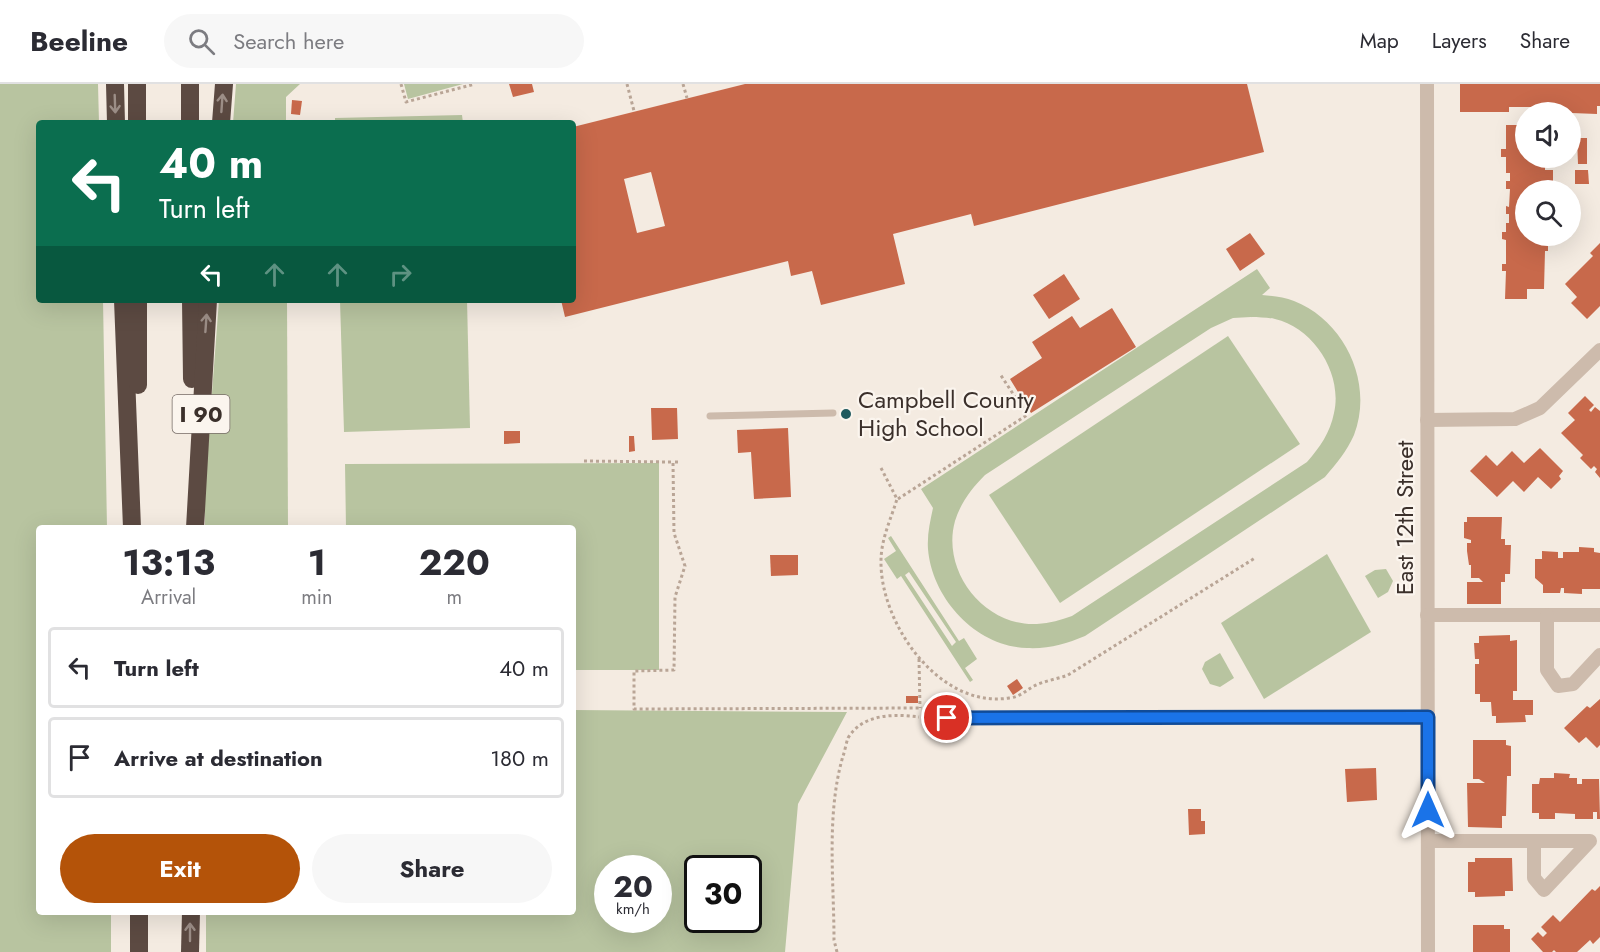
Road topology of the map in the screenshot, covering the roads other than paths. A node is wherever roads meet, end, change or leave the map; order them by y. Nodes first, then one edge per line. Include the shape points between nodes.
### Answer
1 (115, 84) edge
2 (137, 84) edge
3 (190, 84) edge
4 (224, 84) edge
5 (1427, 84) edge
6 (116, 120) edge
7 (137, 120) edge
8 (190, 120) edge
9 (221, 120) edge
10 (123, 303) edge
11 (138, 303) edge
12 (191, 303) edge
13 (208, 303) edge
14 (1598, 358) edge
15 (833, 413) dead end
16 (710, 416) dead end
17 (1427, 420) junction
18 (132, 525) edge
19 (139, 525) edge
20 (194, 525) edge
21 (194, 525) edge
22 (1427, 615) junction
23 (1547, 615) junction
24 (1600, 615) edge
25 (1600, 655) edge
26 (1428, 717) junction
27 (930, 718) road end
28 (1428, 841) junction
29 (1534, 841) junction
30 (139, 915) edge
31 (190, 915) edge
32 (139, 952) edge
33 (190, 952) edge
34 (1428, 952) edge

1 -> 6 highway
2 - 7 highway
3 - 8 highway
9 -> 4 highway
5 - 17 street, East 12th Street
10 - 18 highway
11 - 19 highway, I 90
12 - 20 highway, I 90
21 -> 13 highway, I 90
14 - 17 street via 1540,408 1515,419
15 - 16 lane
17 - 22 street, East 12th Street
22 - 23 street
22 - 26 street, East 12th Street
23 - 24 street
23 - 25 street via 1547,670 1558,686 1573,684
26 - 27 lane
26 - 28 street, East 12th Street
28 - 29 street
28 - 34 street, East 12th Street
29 - 29 street via 1545,841 1590,841 1544,890 1534,878
30 - 32 highway
33 -> 31 highway

